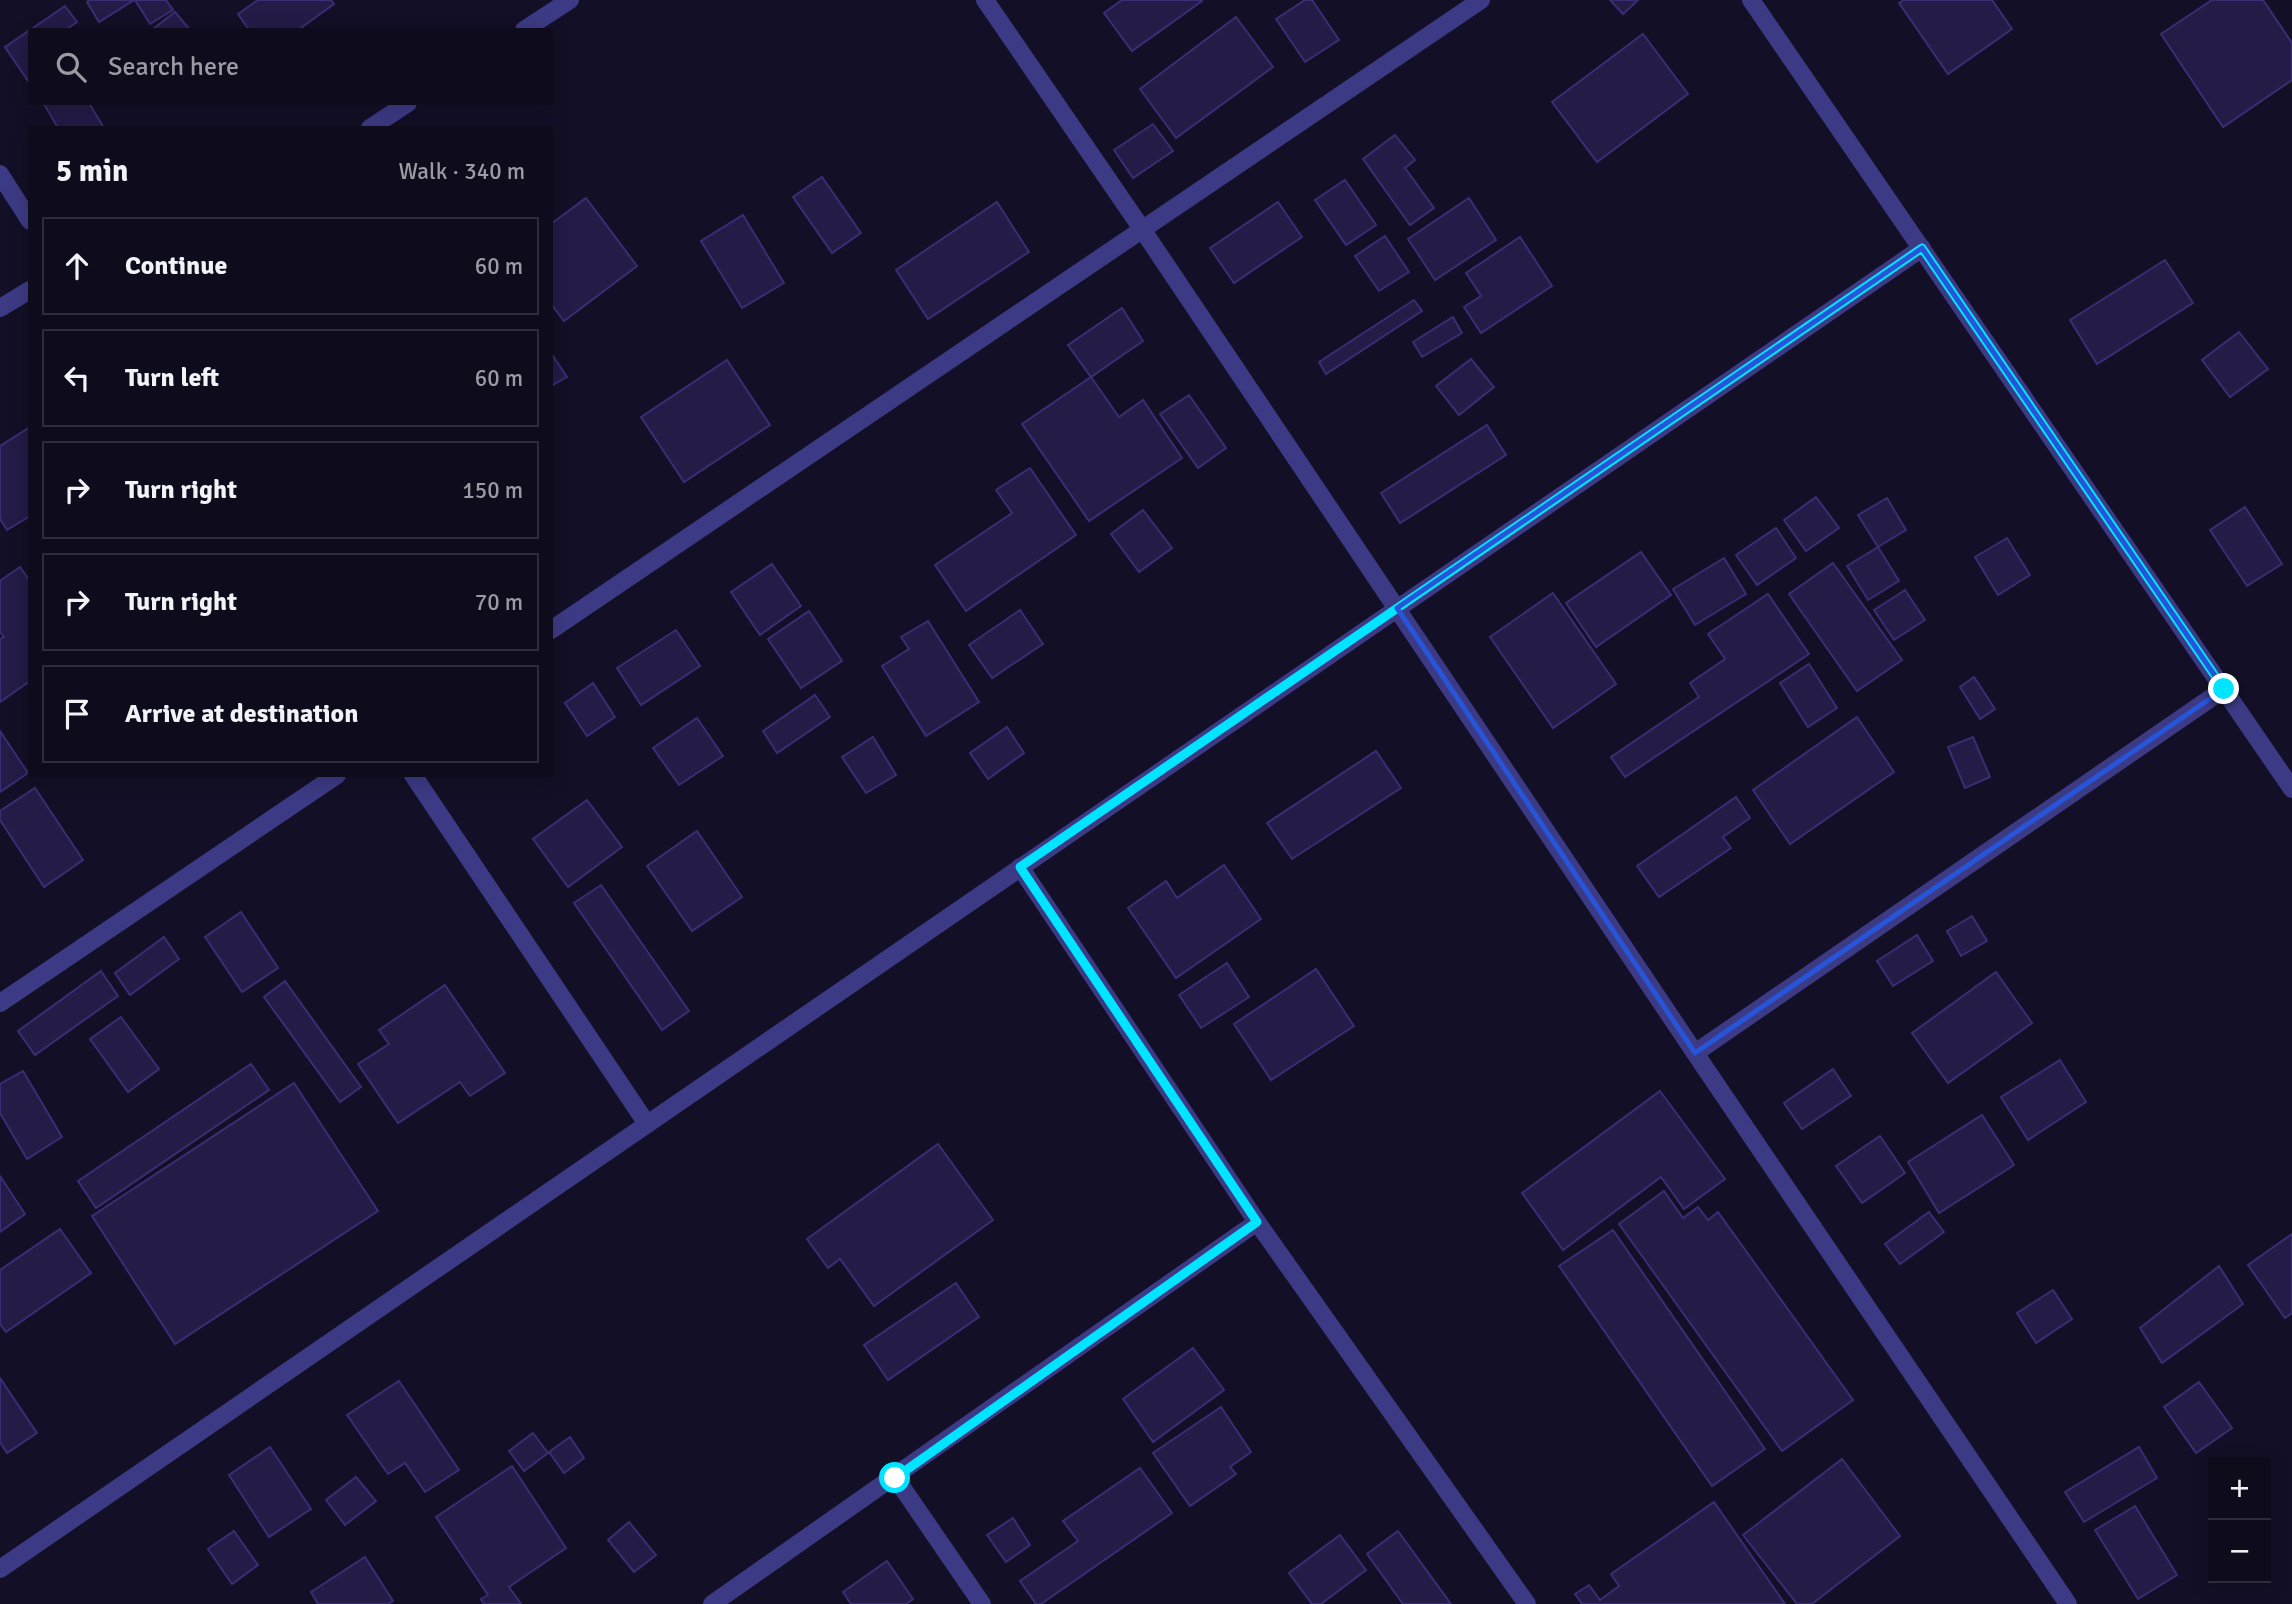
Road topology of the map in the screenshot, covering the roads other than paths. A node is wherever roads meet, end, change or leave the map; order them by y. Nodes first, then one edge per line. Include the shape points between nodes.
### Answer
1 (570, 0) edge
2 (985, 0) edge
3 (1481, 0) edge
4 (1751, 0) edge
5 (527, 28) edge
6 (405, 105) edge
7 (373, 126) edge
8 (0, 174) edge
9 (28, 218) edge
10 (1142, 229) junction
11 (1922, 248) junction
12 (28, 291) edge
13 (0, 308) edge
14 (1397, 608) junction
15 (553, 629) edge
16 (2224, 689) junction
17 (334, 777) edge
18 (415, 777) edge
19 (2292, 789) edge
20 (1020, 867) junction
21 (0, 1003) edge
22 (1695, 1053) junction
23 (647, 1124) junction
24 (1257, 1222) junction
25 (895, 1478) junction
26 (0, 1569) edge
27 (712, 1604) edge
28 (982, 1604) edge
29 (1527, 1604) edge
30 (2068, 1604) edge

1 - 5 street
2 - 10 street
3 - 10 street
4 - 11 street
6 - 7 street
8 - 9 street
10 - 14 street
10 - 15 street
11 - 14 street
11 - 16 street
12 - 13 street
14 - 20 street
14 - 22 street
16 - 19 street
16 - 22 street
17 - 21 street
18 - 23 street
20 - 23 street
20 - 24 street
22 - 30 street
23 - 26 street
24 - 25 street
24 - 29 street
25 - 27 street
25 - 28 street

